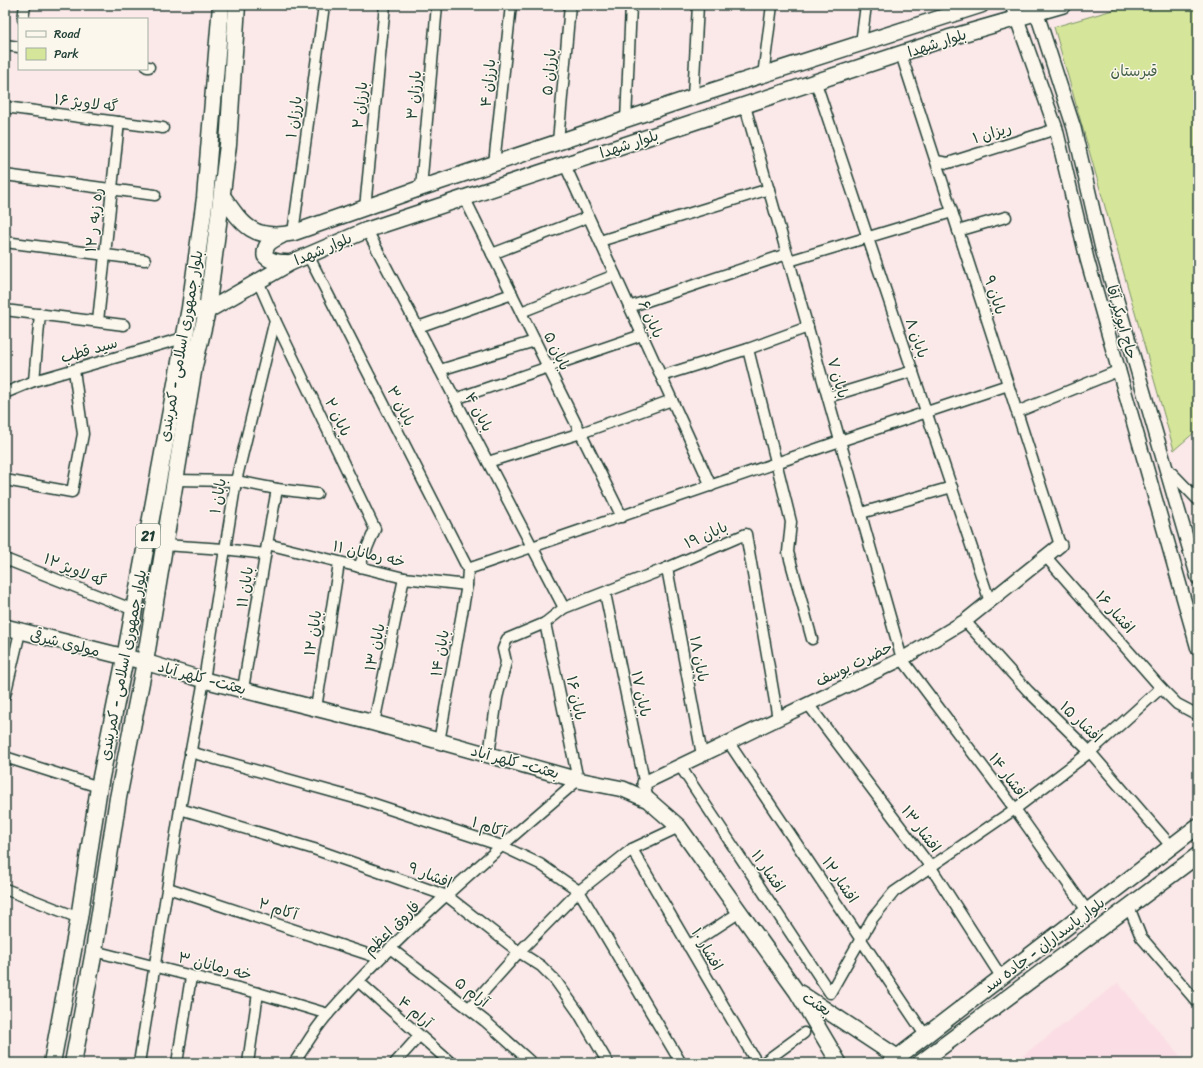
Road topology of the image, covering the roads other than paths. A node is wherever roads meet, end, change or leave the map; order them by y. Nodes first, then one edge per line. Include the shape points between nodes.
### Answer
1 (26, 5) edge
2 (220, 5) edge
3 (237, 5) edge
4 (324, 5) edge
5 (385, 5) edge
6 (437, 5) edge
7 (510, 5) edge
8 (570, 5) edge
9 (631, 5) edge
10 (698, 5) edge
11 (772, 5) edge
12 (866, 5) edge
13 (980, 5) edge
14 (1063, 5) edge
15 (1036, 9) edge
16 (1015, 12) edge
17 (23, 18) edge
18 (861, 43) junction
19 (5, 44) edge
20 (18, 46) edge
21 (901, 54) junction
22 (763, 76) junction
23 (816, 83) junction
24 (692, 97) junction
25 (745, 106) junction
26 (5, 107) edge
27 (626, 121) junction
28 (119, 122) junction
29 (163, 128) dead end
30 (1056, 129) junction
31 (558, 142) junction
32 (936, 161) junction
33 (494, 164) junction
34 (565, 165) junction
35 (5, 175) edge
36 (421, 188) junction
37 (113, 189) junction
38 (769, 190) junction
39 (156, 195) dead end
40 (222, 195) junction
41 (465, 199) junction
42 (365, 208) junction
43 (952, 212) junction
44 (588, 216) junction
45 (1006, 217) dead end
46 (367, 230) junction
47 (958, 231) junction
48 (287, 234) junction
49 (868, 236) junction
50 (600, 241) junction
51 (5, 242) edge
52 (492, 254) junction
53 (106, 255) junction
54 (308, 256) junction
55 (788, 257) junction
56 (145, 260) dead end
57 (290, 263) junction
58 (615, 275) junction
59 (258, 281) junction
60 (512, 294) junction
61 (629, 306) junction
62 (190, 308) junction
63 (5, 310) edge
64 (207, 312) junction
65 (521, 312) junction
66 (40, 314) junction
67 (275, 320) junction
68 (98, 321) junction
69 (124, 325) dead end
70 (418, 327) junction
71 (808, 327) junction
72 (642, 335) junction
73 (183, 338) junction
74 (535, 341) junction
75 (748, 349) junction
76 (186, 365) junction
77 (548, 368) junction
78 (74, 370) junction
79 (440, 370) junction
80 (1120, 370) junction
81 (913, 371) junction
82 (661, 376) junction
83 (34, 381) junction
84 (1008, 385) junction
85 (5, 393) edge
86 (828, 397) junction
87 (455, 399) junction
88 (672, 400) junction
89 (926, 412) junction
90 (1017, 412) junction
91 (581, 433) junction
92 (840, 441) junction
93 (488, 462) junction
94 (776, 464) junction
95 (1166, 467) junction
96 (5, 480) edge
97 (175, 480) junction
98 (236, 481) junction
99 (711, 486) junction
100 (952, 487) junction
101 (277, 490) junction
102 (318, 494) dead end
103 (1198, 500) edge
104 (860, 513) junction
105 (622, 516) junction
106 (164, 545) junction
107 (1060, 545) joint
108 (533, 548) junction
109 (224, 549) junction
110 (266, 549) junction
111 (1046, 557) junction
112 (5, 559) edge
113 (339, 563) junction
114 (359, 567) junction
115 (667, 568) junction
116 (468, 569) junction
117 (404, 578) junction
118 (1198, 578) edge
119 (467, 585) junction
120 (605, 593) junction
121 (990, 602) junction
122 (564, 608) junction
123 (134, 610) junction
124 (965, 621) junction
125 (545, 623) junction
126 (5, 627) edge
127 (20, 632) junction
128 (812, 638) dead end
129 (1198, 649) edge
130 (126, 658) junction
131 (902, 659) junction
132 (145, 662) junction
133 (204, 680) junction
134 (1161, 688) junction
135 (243, 689) junction
136 (5, 695) edge
137 (808, 704) junction
138 (316, 708) junction
139 (1198, 715) edge
140 (778, 719) junction
141 (374, 723) junction
142 (440, 742) junction
143 (729, 743) junction
144 (190, 752) junction
145 (1090, 752) junction
146 (489, 755) junction
147 (702, 755) junction
148 (5, 757) edge
149 (680, 766) junction
150 (578, 780) junction
151 (644, 783) junction
152 (99, 787) junction
153 (648, 800) junction
154 (180, 808) junction
155 (1015, 809) junction
156 (1198, 826) edge
157 (679, 827) junction
158 (502, 846) junction
159 (1172, 847) junction
160 (632, 848) junction
161 (1198, 855) edge
162 (930, 866) junction
163 (168, 888) junction
164 (5, 889) edge
165 (578, 891) junction
166 (447, 896) junction
167 (1128, 907) junction
168 (740, 912) junction
169 (1088, 912) junction
170 (79, 918) junction
171 (862, 939) junction
172 (688, 946) junction
173 (390, 948) junction
174 (94, 951) junction
175 (519, 952) junction
176 (379, 958) junction
177 (154, 965) junction
178 (191, 977) junction
179 (1002, 978) junction
180 (359, 982) junction
181 (798, 992) junction
182 (258, 993) junction
183 (1198, 1003) edge
184 (469, 1008) junction
185 (328, 1014) junction
186 (804, 1033) dead end
187 (925, 1034) junction
188 (419, 1036) junction
189 (897, 1061) edge
190 (52, 1063) edge
191 (73, 1063) edge
192 (139, 1063) edge
193 (177, 1063) edge
194 (248, 1063) edge
195 (294, 1063) edge
196 (395, 1063) edge
197 (451, 1063) edge
198 (532, 1063) edge
199 (608, 1063) edge
200 (681, 1063) edge
201 (757, 1063) edge
202 (763, 1063) edge
203 (839, 1063) edge
204 (920, 1063) edge

1 - 17 street
2 - 62 main road, بلوار جمهوری اسلامی - کمربندی / 21 via 207,177
3 - 40 main road, بلوار جمهوری اسلامی - کمربندی / 21
4 - 48 street, بارزان ۱
5 - 42 street, بارزان ۲
6 - 36 street, بارزان ۳
7 - 33 street, بارزان ۴
8 - 31 street, بارزان ۵
9 - 27 street
10 - 24 street
11 - 22 street
12 - 18 street
13 - 18 main road, بلوار شهدا
14 - 15 main road, بلوار شهدا
15 - 16 main road, بلوار شهدا
15 - 95 street, حاج ابوبکر آقا via 1074,128 1102,249
16 - 21 main road, بلوار شهدا
16 - 30 street, حاج ابوبکر آقا
18 - 22 main road, بلوار شهدا
19 - 20 street
21 - 23 main road, بلوار شهدا
21 - 32 street, بابان ۹
22 - 24 main road, بلوار شهدا
23 - 25 main road, بلوار شهدا
23 - 49 street, بابان ۸
24 - 27 main road, بلوار شهدا
25 - 34 main road, بلوار شهدا
25 - 38 street, بابان ۷
26 - 28 street, ۱۶ گه لاویژ
27 - 31 main road, بلوار شهدا
28 - 29 street, ۱۶ گه لاویژ
28 - 37 street, ره زبه ر ۱۲
30 - 32 street, ریزان ۱ via 948,163
30 - 80 street, حاج ابوبکر آقا via 1087,259
31 - 33 main road, بلوار شهدا
32 - 43 street, بابان ۹
33 - 36 main road, بلوار شهدا
34 - 41 main road, بلوار شهدا
34 - 44 street, بابان ۶
35 - 37 street
36 - 42 main road, بلوار شهدا
37 - 39 street
37 - 53 street, ره زبه ر ۱۲
38 - 50 street
38 - 55 street, بابان ۷
40 - 48 main road, بلوار شهدا via 249,229 260,234
40 - 64 main road, بلوار جمهوری اسلامی - کمربندی / 21
41 - 46 main road, بلوار شهدا
41 - 52 street, بابان ۵
42 - 48 main road, بلوار شهدا
43 - 47 street, بابان ۹
43 - 49 street
44 - 50 street, بابان ۶
44 - 52 street
45 - 47 street
46 - 54 main road, بلوار شهدا
46 - 70 street, بابان ۴
47 - 84 street, بابان ۹
48 - 57 main road via 269,241 265,247 265,256 269,260
49 - 55 street
49 - 81 street, بابان ۸
50 - 58 street, بابان ۶
51 - 53 street
52 - 60 street, بابان ۵
53 - 56 street
53 - 68 street, ره زبه ر ۱۲
54 - 57 main road, بلوار شهدا
54 - 116 street, بابان ۳
55 - 61 street
55 - 71 street, بابان ۷
57 - 59 main road, بلوار شهدا
58 - 61 street, بابان ۶
58 - 65 street
59 - 64 main road, بلوار شهدا
59 - 67 street, بابان ۲
60 - 65 street, بابان ۵
60 - 70 street
61 - 72 street, بابان ۶
62 - 64 main road
62 - 73 main road, بلوار جمهوری اسلامی - کمربندی / 21
63 - 66 street
64 - 76 main road, بلوار جمهوری اسلامی - کمربندی / 21
65 - 74 street, بابان ۵
66 - 68 street
66 - 83 street
67 - 98 street, بابان ۱
67 - 114 street, بابان ۲ via 375,529
68 - 69 street
70 - 79 street, بابان ۴
71 - 75 street
71 - 86 street, بابان ۷
72 - 77 street
72 - 82 street, بابان ۶
73 - 76 main road, بلوار جمهوری اسلامی - کمربندی / 21
73 - 78 street, سید قطب
74 - 77 street, بابان ۵
74 - 79 street
75 - 82 street
75 - 94 street
76 - 97 main road, بلوار جمهوری اسلامی - کمربندی / 21
76 - 123 main road, بلوار جمهوری اسلامی - کمربندی / 21
77 - 87 street
77 - 91 street, بابان ۵
78 - 83 street, سید قطب
78 - 96 street via 83,434 72,492
79 - 87 street, بابان ۴
80 - 90 street
80 - 129 street, حاج ابوبکر آقا
81 - 86 street
81 - 89 street, بابان ۸
82 - 88 street, بابان ۶
83 - 85 street, سید قطب
84 - 89 street
84 - 90 street, بابان ۹
86 - 92 street, بابان ۷
87 - 93 street, بابان ۴
88 - 91 street
88 - 99 street, بابان ۶
89 - 92 street
89 - 100 street, بابان ۸
90 - 107 street, بابان ۹
91 - 93 street
91 - 105 street, بابان ۵
92 - 94 street
92 - 104 street, بابان ۷
93 - 108 street, بابان ۴
94 - 99 street
94 - 128 street via 791,522 788,552
95 - 103 street
95 - 118 street, حاج ابوبکر آقا
97 - 98 street
97 - 106 main road, بلوار جمهوری اسلامی - کمربندی / 21
98 - 101 street
98 - 109 street, بابان ۱
99 - 105 street
100 - 104 street
100 - 121 street, بابان ۸
101 - 102 street
101 - 110 street, بابان ۱۱
104 - 131 street, بابان ۷
105 - 108 street
106 - 109 street, خه رمانان ۱۱
106 - 132 main road, بلوار جمهوری اسلامی - کمربندی / 21
107 - 111 street, حضرت یوسف
108 - 116 street
108 - 122 street, بابان ۴
109 - 110 street, خه رمانان ۱۱
109 - 133 street, بابان ۱
110 - 113 street, خه رمانان ۱۱
110 - 135 street, بابان ۱۱
111 - 121 street, حضرت یوسف
111 - 134 street, افشار ۱۶
112 - 123 street, گه لاویژ ۱۲
113 - 114 street, خه رمانان ۱۱
113 - 138 street, بابان ۱۲
114 - 117 street, خه رمانان ۱۱
115 - 120 street, بابان ۱۹
115 - 140 street, بابان ۱۹ via 746,534
115 - 147 street, بابان ۱۸
116 - 119 street, بابان ۱۴
117 - 119 street, خه رمانان ۱۱
117 - 141 street, بابان ۱۳
119 - 142 street, بابان ۱۴
120 - 122 street, بابان ۱۹
120 - 151 street, بابان ۱۷
121 - 124 street, حضرت یوسف
122 - 125 street, بابان ۱۹
123 - 130 main road, بلوار جمهوری اسلامی - کمربندی / 21
124 - 131 street, حضرت یوسف
124 - 145 street, افشار ۱۵ via 1028,691
125 - 146 street, بابان ۱۹ via 507,639 503,649 506,662 497,698
125 - 150 street, بابان ۱۶
126 - 127 main road, مولوی شرقی
127 - 130 main road, مولوی شرقی
127 - 136 street
130 - 132 main road, مولوی شرقی
130 - 152 main road, بلوار جمهوری اسلامی - کمربندی / 21
131 - 137 street, حضرت یوسف
131 - 155 street, افشار ۱۴
132 - 133 main road, بعثت- کلهر آباد
132 - 174 main road, بلوار جمهوری اسلامی - کمربندی / 21 via 118,798
133 - 135 main road, بعثت- کلهر آباد
133 - 144 street, بابان ۱
134 - 139 street, افشار ۱۶ via 1176,704
134 - 145 street
135 - 138 main road, بعثت- کلهر آباد
137 - 140 street, حضرت یوسف
137 - 162 street, افشار ۱۳
138 - 141 main road, بعثت- کلهر آباد
140 - 143 street, حضرت یوسف
141 - 142 main road, بعثت- کلهر آباد
142 - 146 main road, بعثت- کلهر آباد
143 - 147 street, حضرت یوسف
143 - 171 street, افشار ۱۲
144 - 154 street, بابان ۱
144 - 158 street, آکام ۱ via 362,800
145 - 155 street
145 - 159 street, افشار ۱۵
146 - 150 main road, بعثت- کلهر آباد
147 - 149 street, حضرت یوسف
148 - 152 street
149 - 151 street, حضرت یوسف
149 - 171 street, افشار ۱۱ via 830,993
150 - 153 main road, بعثت- کلهر آباد via 623,789
150 - 158 street, فاروق اعظم
151 - 153 street, بابان ۱۷
152 - 170 main road, بلوار جمهوری اسلامی - کمربندی / 21
153 - 157 main road, بعثت- کلهر آباد
154 - 163 street, بابان ۱
154 - 166 street, افشار ۹ via 314,849
155 - 162 street
155 - 169 street, افشار ۱۴
156 - 159 main road, بلوار پاسداران - جاده سد
157 - 160 street
157 - 168 main road, بعثت- کلهر آباد
158 - 165 street, آکام ۱ via 540,864
158 - 166 street, فاروق اعظم
159 - 169 main road, بلوار پاسداران - جاده سد
160 - 165 street
160 - 172 street, افشار ۱۰
161 - 167 main road, بلوار پاسداران - جاده سد
162 - 171 street via 894,892 872,919
162 - 179 street, افشار ۱۳
163 - 176 street, آکام ۲
163 - 177 street, بابان ۱
164 - 170 street
165 - 175 street
165 - 200 street, آکام ۱
166 - 173 street, فاروق اعظم
166 - 175 street, افشار ۹
167 - 183 street via 1141,937
167 - 204 main road, بلوار پاسداران - جاده سد
168 - 172 street
168 - 181 main road, بعثت- کلهر آباد
169 - 179 main road, بلوار پاسداران - جاده سد
170 - 190 main road, بلوار جمهوری اسلامی - کمربندی / 21
171 - 187 street, افشار ۱۲
172 - 201 street, افشار ۱۰
173 - 176 street, فاروق اعظم
173 - 184 street, آرام ۵
174 - 177 street, خه رمانان ۳
174 - 191 main road, بلوار جمهوری اسلامی - کمربندی / 21
175 - 184 street
175 - 199 street, افشار ۹ via 541,966 556,981
176 - 180 street, فاروق اعظم
177 - 178 street, خه رمانان ۳
177 - 192 street, بابان ۱
178 - 182 street, خه رمانان ۳
178 - 193 street
179 - 187 main road, بلوار پاسداران - جاده سد
180 - 185 street, فاروق اعظم
180 - 188 street, آرام ۴
181 - 189 main road, بعثت
181 - 203 main road, بعثت
182 - 185 street, خه رمانان ۳
182 - 194 street
184 - 198 street, آرام ۵
185 - 195 street, فاروق اعظم
186 - 202 street
187 - 189 main road, بلوار پاسداران - جاده سد
188 - 196 street
188 - 197 street, آرام ۴

